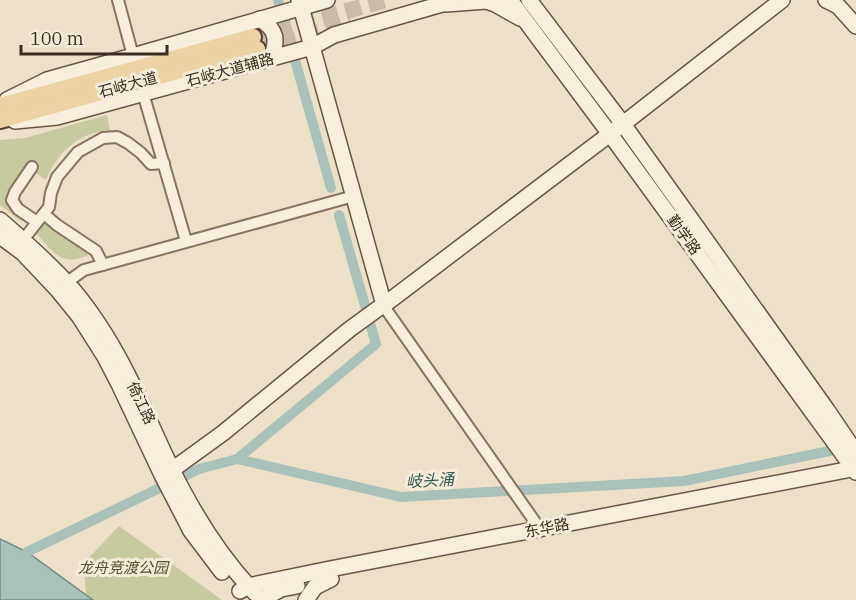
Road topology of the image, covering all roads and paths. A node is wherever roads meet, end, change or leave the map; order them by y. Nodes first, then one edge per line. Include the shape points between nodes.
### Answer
1 (118, 0) edge
2 (327, 0) edge
3 (456, 0) edge
4 (510, 0) edge
5 (529, 0) edge
6 (542, 0) edge
7 (781, 0) edge
8 (826, 0) edge
9 (299, 3) edge
10 (440, 4) junction
11 (260, 19) junction
12 (543, 19) junction
13 (526, 22) junction
14 (856, 26) edge
15 (312, 47) junction
16 (260, 48) junction
17 (133, 56) junction
18 (143, 93) junction
19 (0, 105) edge
20 (0, 121) edge
21 (616, 129) junction
22 (164, 163) junction
23 (32, 167) dead end
24 (354, 196) junction
25 (40, 218) junction
26 (0, 220) edge
27 (0, 236) edge
28 (23, 240) junction
29 (186, 241) junction
30 (103, 265) junction
31 (62, 286) junction
32 (384, 305) junction
33 (855, 468) edge
34 (167, 472) junction
35 (540, 529) junction
36 (331, 579) junction
37 (246, 592) edge
38 (261, 600) edge
39 (306, 600) edge

1 - 17 street
2 - 9 main road
3 - 10 main road, 石岐大道辅路
4 - 13 main road, 勤学路
5 - 12 main road, 勤学路
6 - 12 main road
7 - 21 main road
8 - 14 main road via 838,6
9 - 11 main road
9 - 15 main road
10 - 13 main road via 486,1
10 - 15 main road, 石岐大道辅路 via 334,35
11 - 16 main road via 269,25 276,40 275,48
11 - 17 main road
12 - 21 main road, 勤学路
13 - 21 main road, 勤学路
15 - 16 main road, 石岐大道辅路
15 - 24 main road
16 - 18 main road, 石岐大道辅路
16 - 19 main road, 石岐大道
16 - 20 main road, 石岐大道
17 - 19 main road via 47,80
18 - 20 main road, 石岐大道辅路 via 57,117
18 - 22 street
21 - 32 main road
21 - 33 main road, 勤学路 via 834,430
22 - 25 street via 150,164 117,137 103,138 78,152 57,177 49,207
22 - 29 street
23 - 25 street via 12,200 18,209
24 - 29 street
24 - 32 main road
25 - 28 street
25 - 30 street via 96,251
26 - 28 main road, 倚江路
27 - 31 main road, 倚江路
28 - 31 main road, 倚江路
29 - 30 street
30 - 31 street via 84,270
31 - 34 main road, 倚江路 via 83,304 116,353 143,406
32 - 34 main road via 223,433
32 - 35 street
33 - 35 main road, 东华路
33 - 36 main road, 东华路
34 - 37 main road, 倚江路 via 196,528 220,552
35 - 37 main road, 东华路
36 - 38 main road, 东华路 via 281,589
36 - 39 main road via 315,587
37 - 38 main road, 倚江路

